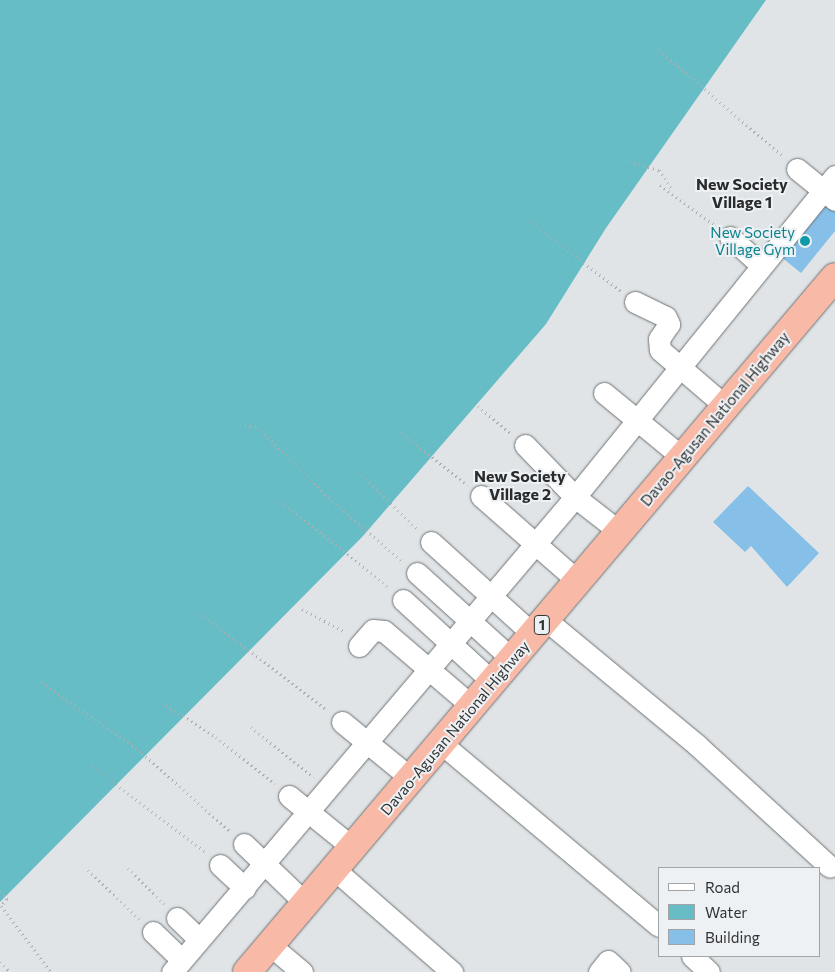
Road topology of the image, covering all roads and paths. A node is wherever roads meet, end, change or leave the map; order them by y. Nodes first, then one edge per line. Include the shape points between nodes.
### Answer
1 (659, 50) dead end
2 (629, 160) dead end
3 (797, 170) joint
4 (660, 185) dead end
5 (831, 189) edge
6 (673, 192) junction
7 (528, 220) dead end
8 (730, 237) joint
9 (761, 266) junction
10 (835, 277) edge
11 (635, 302) joint
12 (680, 370) junction
13 (604, 393) dead end
14 (478, 406) dead end
15 (724, 406) junction
16 (636, 420) junction
17 (245, 424) dead end
18 (401, 432) dead end
19 (525, 445) joint
20 (682, 457) junction
21 (362, 475) dead end
22 (481, 496) joint
23 (575, 497) junction
24 (281, 501) dead end
25 (620, 532) junction
26 (431, 542) joint
27 (534, 544) junction
28 (417, 573) joint
29 (579, 582) junction
30 (490, 597) junction
31 (403, 600) joint
32 (302, 609) dead end
33 (201, 613) dead end
34 (469, 620) junction
35 (540, 628) junction
36 (450, 642) junction
37 (359, 646) joint
38 (513, 660) junction
39 (427, 669) junction
40 (42, 682) dead end
41 (494, 683) junction
42 (166, 705) dead end
43 (473, 707) junction
44 (342, 722) joint
45 (251, 727) dead end
46 (368, 743) junction
47 (442, 744) junction
48 (92, 766) dead end
49 (412, 779) junction
50 (317, 780) dead end
51 (289, 796) joint
52 (309, 813) junction
53 (244, 844) joint
54 (353, 848) junction
55 (220, 865) joint
56 (264, 866) junction
57 (830, 866) dead end
58 (128, 868) dead end
59 (334, 869) junction
60 (88, 870) dead end
61 (245, 888) junction
62 (0, 891) edge
63 (305, 903) junction
64 (177, 918) joint
65 (658, 925) edge
66 (154, 932) joint
67 (199, 939) junction
68 (270, 945) junction
69 (693, 957) edge
70 (0, 962) edge
71 (176, 966) edge
72 (10, 972) edge
73 (51, 972) edge
74 (247, 972) edge
75 (302, 972) edge
76 (452, 972) edge
77 (709, 972) edge

1 - 3 path
2 - 6 path via 658,170
3 - 5 street
4 - 6 path
5 - 9 street
6 - 8 path
7 - 11 path
8 - 9 street
9 - 12 street
10 - 15 highway, Davao-Agusan National Highway / 1
11 - 12 street via 668,320 658,345
12 - 15 street
12 - 16 street
13 - 16 street
14 - 19 path
15 - 20 highway, Davao-Agusan National Highway / 1
16 - 20 street
16 - 23 street
17 - 28 path via 257,427 332,501
18 - 22 path
19 - 23 street
20 - 25 highway, Davao-Agusan National Highway / 1
21 - 26 path
22 - 27 street
23 - 25 street
23 - 27 street
24 - 31 path
25 - 29 highway, Davao-Agusan National Highway / 1
26 - 30 street
27 - 29 street
27 - 30 street
28 - 34 street
29 - 35 highway, Davao-Agusan National Highway / 1
30 - 34 street
30 - 35 street
31 - 36 street
32 - 37 path via 338,626
33 - 44 path
34 - 36 street
34 - 38 street
35 - 38 highway, Davao-Agusan National Highway / 1
35 - 57 street via 697,745
36 - 39 street
36 - 41 street
37 - 39 street via 379,628
38 - 41 highway, Davao-Agusan National Highway / 1
39 - 43 street
39 - 46 street
40 - 53 path via 142,753
41 - 43 highway, Davao-Agusan National Highway / 1
42 - 51 path via 216,736
43 - 47 highway, Davao-Agusan National Highway / 1
44 - 46 street
45 - 50 path
46 - 49 street
46 - 52 street
47 - 49 highway, Davao-Agusan National Highway / 1
47 - 65 street
48 - 55 path
49 - 54 highway, Davao-Agusan National Highway / 1
51 - 52 street
52 - 54 street
52 - 56 street
53 - 56 street
54 - 59 highway, Davao-Agusan National Highway / 1
55 - 61 street
56 - 61 street
56 - 63 street
58 - 64 path
59 - 63 highway, Davao-Agusan National Highway / 1
59 - 76 street
60 - 66 path
61 - 67 street
62 - 73 path via 8,899 1,906
63 - 68 highway, Davao-Agusan National Highway / 1
64 - 67 street
66 - 71 street
67 - 71 street
68 - 74 highway, Davao-Agusan National Highway / 1
68 - 75 street
69 - 77 street
70 - 72 path

